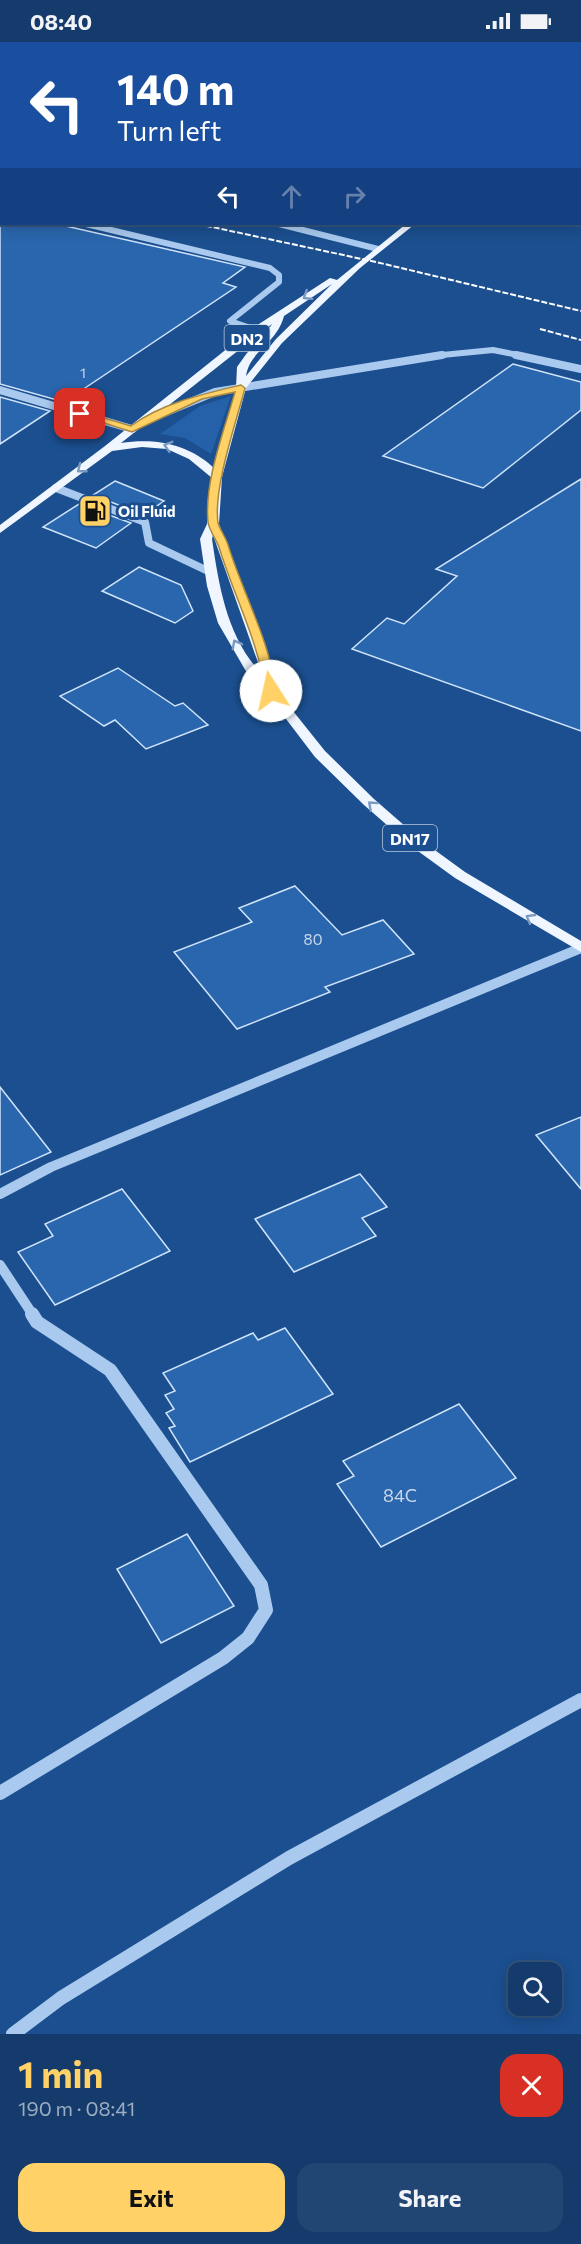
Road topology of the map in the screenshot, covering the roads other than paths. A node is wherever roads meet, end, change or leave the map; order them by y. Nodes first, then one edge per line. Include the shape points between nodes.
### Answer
1 (90, 225) edge
2 (283, 225) edge
3 (410, 225) edge
4 (378, 249) junction
5 (357, 266) junction
6 (280, 313) junction
7 (256, 330) junction
8 (581, 369) edge
9 (241, 388) junction
10 (0, 390) edge
11 (144, 421) junction
12 (132, 429) junction
13 (109, 448) junction
14 (217, 477) junction
15 (56, 488) junction
16 (213, 524) junction
17 (0, 530) edge
18 (210, 572) junction
19 (271, 691) junction
20 (581, 947) edge
21 (0, 1194) edge
22 (0, 1265) edge
23 (581, 1700) edge
24 (0, 1793) edge
25 (13, 2034) edge

1 - 7 street via 270,268 279,275 279,282 230,321
2 - 4 street
3 - 4 main road, DN2
4 - 5 main road, DN2
5 -> 6 main road, DN2
5 - 9 main road, DN17 via 279,341
6 - 7 main road, DN2
6 - 9 main road via 275,331 239,371
7 - 11 main road, DN2
8 - 9 street via 493,350
9 - 11 street via 200,397
9 - 14 main road, DN17
10 - 12 street
11 - 12 main road, DN2
12 - 13 main road, DN2
14 -> 13 main road via 199,459 172,447 145,443
13 -> 15 main road, DN2
14 - 16 main road, DN17
15 - 17 main road, DN2
15 - 18 street via 145,522 149,543
16 - 18 main road, DN17 via 206,539
16 - 19 main road, DN17 via 268,668
19 -> 18 main road, DN17 via 251,670 224,623
20 -> 19 main road, DN17 via 512,908 416,843 320,754
20 - 21 street via 51,1167
22 - 24 street via 37,1322 110,1370 261,1585 266,1610 248,1638 223,1658
23 - 25 street via 290,1858 61,1998

